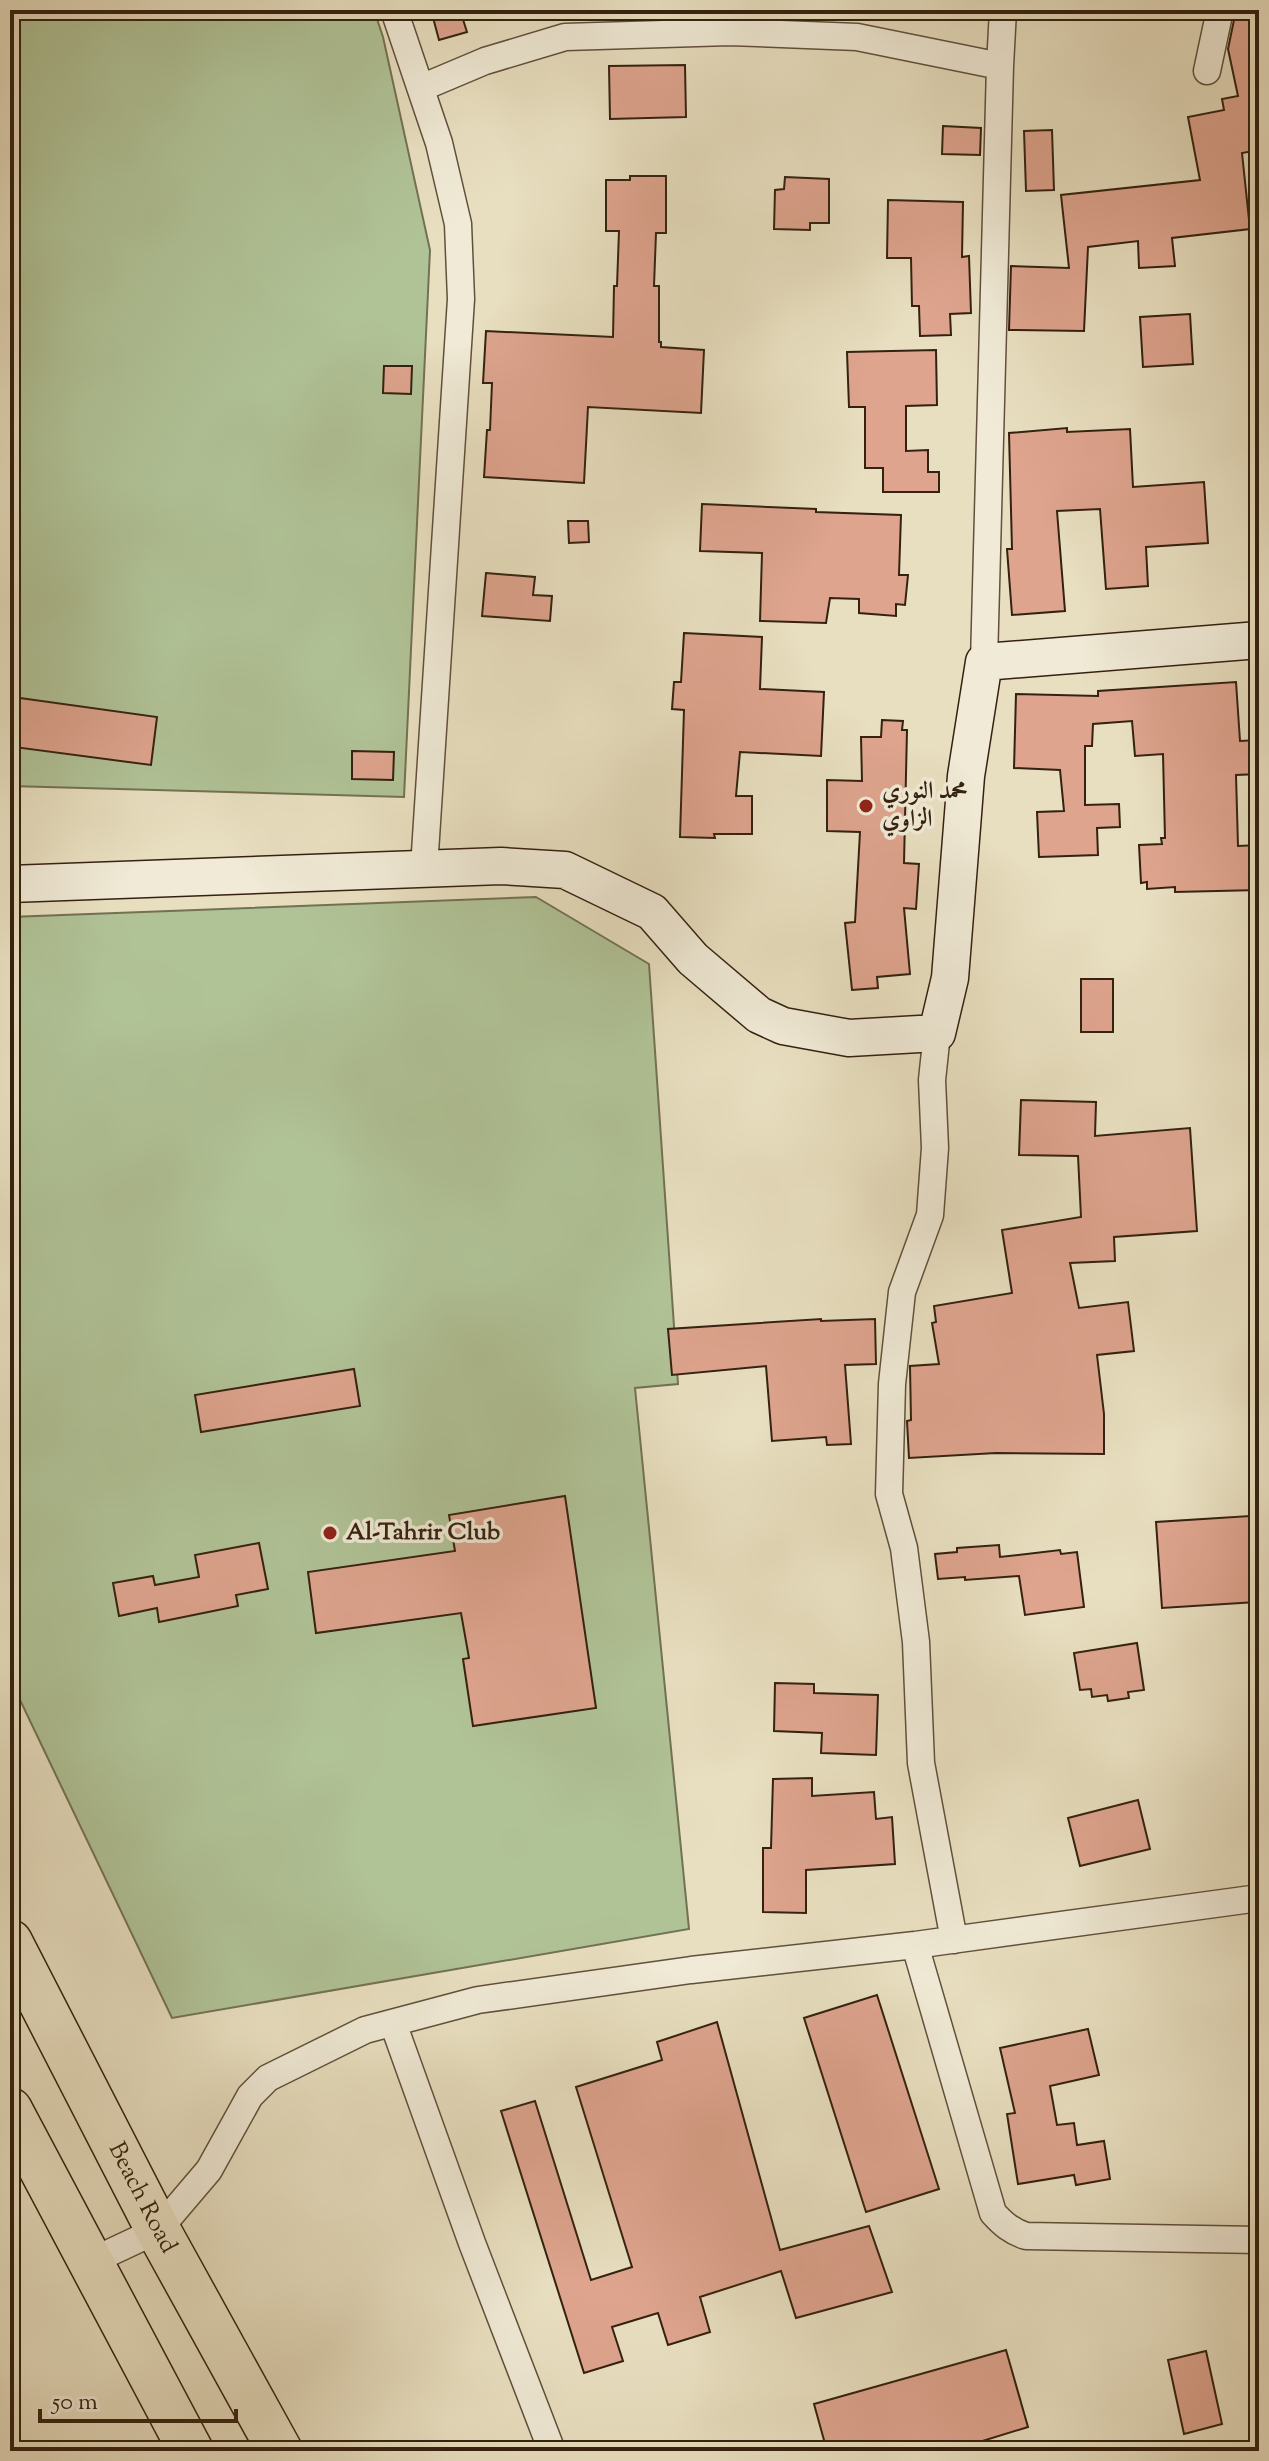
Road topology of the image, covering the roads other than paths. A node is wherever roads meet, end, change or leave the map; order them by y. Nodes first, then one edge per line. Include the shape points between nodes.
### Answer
1 (394, 10) edge
2 (1003, 10) edge
3 (1220, 10) edge
4 (1000, 66) junction
5 (1207, 71) dead end
6 (421, 88) junction
7 (1259, 640) edge
8 (984, 662) junction
9 (424, 868) junction
10 (10, 884) edge
11 (937, 1033) junction
12 (1259, 1898) edge
13 (954, 1940) junction
14 (10, 1942) edge
15 (915, 1945) junction
16 (393, 2023) junction
17 (10, 2110) edge
18 (158, 2230) junction
19 (1259, 2240) edge
20 (92, 2261) junction
21 (191, 2451) edge
22 (280, 2451) edge
23 (552, 2451) edge

1 - 6 street
2 - 4 street
3 - 5 street
4 - 6 street via 857,37 730,32 565,37 485,61
4 - 8 street
6 - 9 street via 458,224 461,299
7 - 8 street
8 - 11 street via 966,776 950,978
9 - 10 street
9 - 11 street via 565,870 652,912 693,959 759,1015 783,1026 849,1038
11 - 13 street via 930,1215 902,1292 892,1384 889,1494 904,1548 916,1642 921,1763
12 - 13 street
13 - 15 street
14 - 18 highway, Beach Road
15 - 16 street via 478,2000
15 - 19 street via 993,2213 1003,2224 1026,2236
16 - 18 street via 365,2030 268,2078 250,2096 209,2170
16 - 23 street
17 - 20 highway
18 - 20 street
18 - 22 highway, Beach Road
20 - 21 highway

